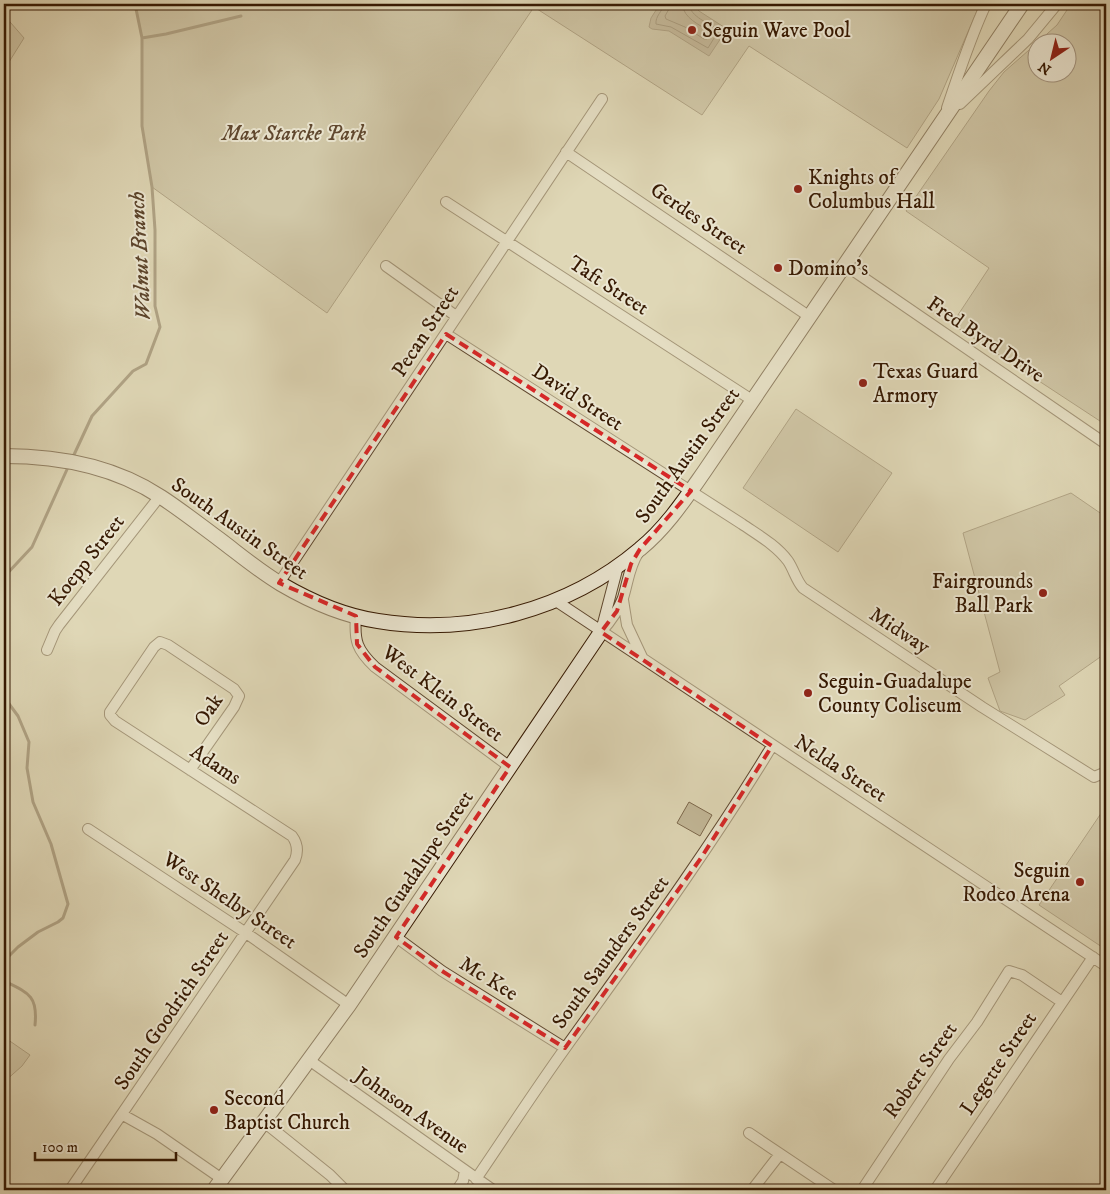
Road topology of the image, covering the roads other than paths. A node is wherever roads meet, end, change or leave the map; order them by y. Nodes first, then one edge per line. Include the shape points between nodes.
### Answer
1 (986, 4) edge
2 (1057, 4) edge
3 (1020, 5) edge
4 (602, 99) dead end
5 (941, 126) junction
6 (566, 152) junction
7 (446, 202) dead end
8 (507, 241) junction
9 (845, 265) junction
10 (386, 266) dead end
11 (456, 316) junction
12 (810, 316) junction
13 (446, 334) junction
14 (752, 400) junction
15 (1106, 444) edge
16 (4, 456) edge
17 (691, 491) junction
18 (160, 496) junction
19 (640, 549) junction
20 (618, 566) junction
21 (279, 583) junction
22 (622, 598) junction
23 (556, 601) junction
24 (356, 616) junction
25 (601, 632) junction
26 (47, 650) dead end
27 (642, 658) junction
28 (110, 715) joint
29 (772, 746) junction
30 (510, 767) junction
31 (190, 770) junction
32 (1106, 772) edge
33 (88, 829) dead end
34 (297, 848) joint
35 (246, 933) junction
36 (396, 936) junction
37 (1093, 957) junction
38 (1106, 966) edge
39 (1062, 1002) junction
40 (349, 1005) junction
41 (565, 1048) junction
42 (309, 1060) junction
43 (123, 1115) junction
44 (264, 1122) junction
45 (749, 1133) dead end
46 (780, 1154) junction
47 (465, 1171) junction
48 (476, 1179) junction
49 (218, 1185) edge
50 (70, 1190) edge
51 (345, 1190) edge
52 (457, 1190) edge
53 (493, 1190) edge
54 (752, 1190) edge
55 (834, 1190) edge
56 (862, 1190) edge
57 (935, 1190) edge

1 - 5 street via 962,60
2 - 5 street via 1028,39 981,82
3 - 5 main road, South Austin Street
4 - 6 street, Pecan Street
5 - 9 main road, South Austin Street
6 - 8 street, Pecan Street
6 - 12 street, Gerdes Street
7 - 8 street, Taft Street
8 - 11 street, Pecan Street
8 - 14 street, Taft Street
9 - 12 main road, South Austin Street
9 - 15 street, Fred Byrd Drive
10 - 11 street
11 - 13 street, Pecan Street
12 - 14 main road, South Austin Street
13 - 17 street, David Street
13 - 21 street, Pecan Street
14 - 17 main road, South Austin Street
16 - 18 main road, South Austin Street via 76,462 122,477
17 - 19 main road, South Austin Street via 655,536
17 - 32 street, Midway via 782,554 803,588 1094,777
18 - 21 main road, South Austin Street
18 - 26 street, Koepp Street via 59,624
19 - 20 main road, South Austin Street
19 - 22 street via 631,564
20 - 23 main road, South Austin Street
20 - 25 street, South Guadalupe Street
21 - 24 main road, South Austin Street via 306,598
22 - 25 street
22 - 27 street via 627,625
23 - 24 main road, South Austin Street via 480,623 456,625 406,625
23 - 25 street, Nelda Street
24 - 30 street, West Klein Street via 357,644 375,668
25 - 27 street, Nelda Street
25 - 30 main road, South Guadalupe Street
27 - 29 street, Nelda Street
28 - 31 street, Adams
28 - 31 street, Oak via 160,642 234,688 239,696 234,707
29 - 37 street, Nelda Street
29 - 41 street, South Saunders Street via 701,858
30 - 36 main road, South Guadalupe Street
31 - 34 street, Adams via 292,836
33 - 35 street, West Shelby Street
34 - 35 street, South Goodrich Street via 295,860
35 - 40 street, West Shelby Street
35 - 43 street, South Goodrich Street
36 - 40 main road, South Guadalupe Street
36 - 41 street, Mc Kee via 449,975
37 - 38 street, Nelda Street
37 - 39 street, Legette Street
39 - 56 street, Robert Street via 1009,971
39 - 57 street, Legette Street
40 - 42 main road, South Guadalupe Street
41 - 48 street, South Saunders Street
42 - 44 main road, South Guadalupe Street
42 - 47 street, Johnson Avenue
43 - 49 street via 157,1134
43 - 50 street, South Goodrich Street
44 - 49 main road, South Guadalupe Street
44 - 51 street
45 - 46 street
46 - 54 street
46 - 55 street
47 - 48 street, Johnson Avenue
47 - 52 street
48 - 53 street, Johnson Avenue

